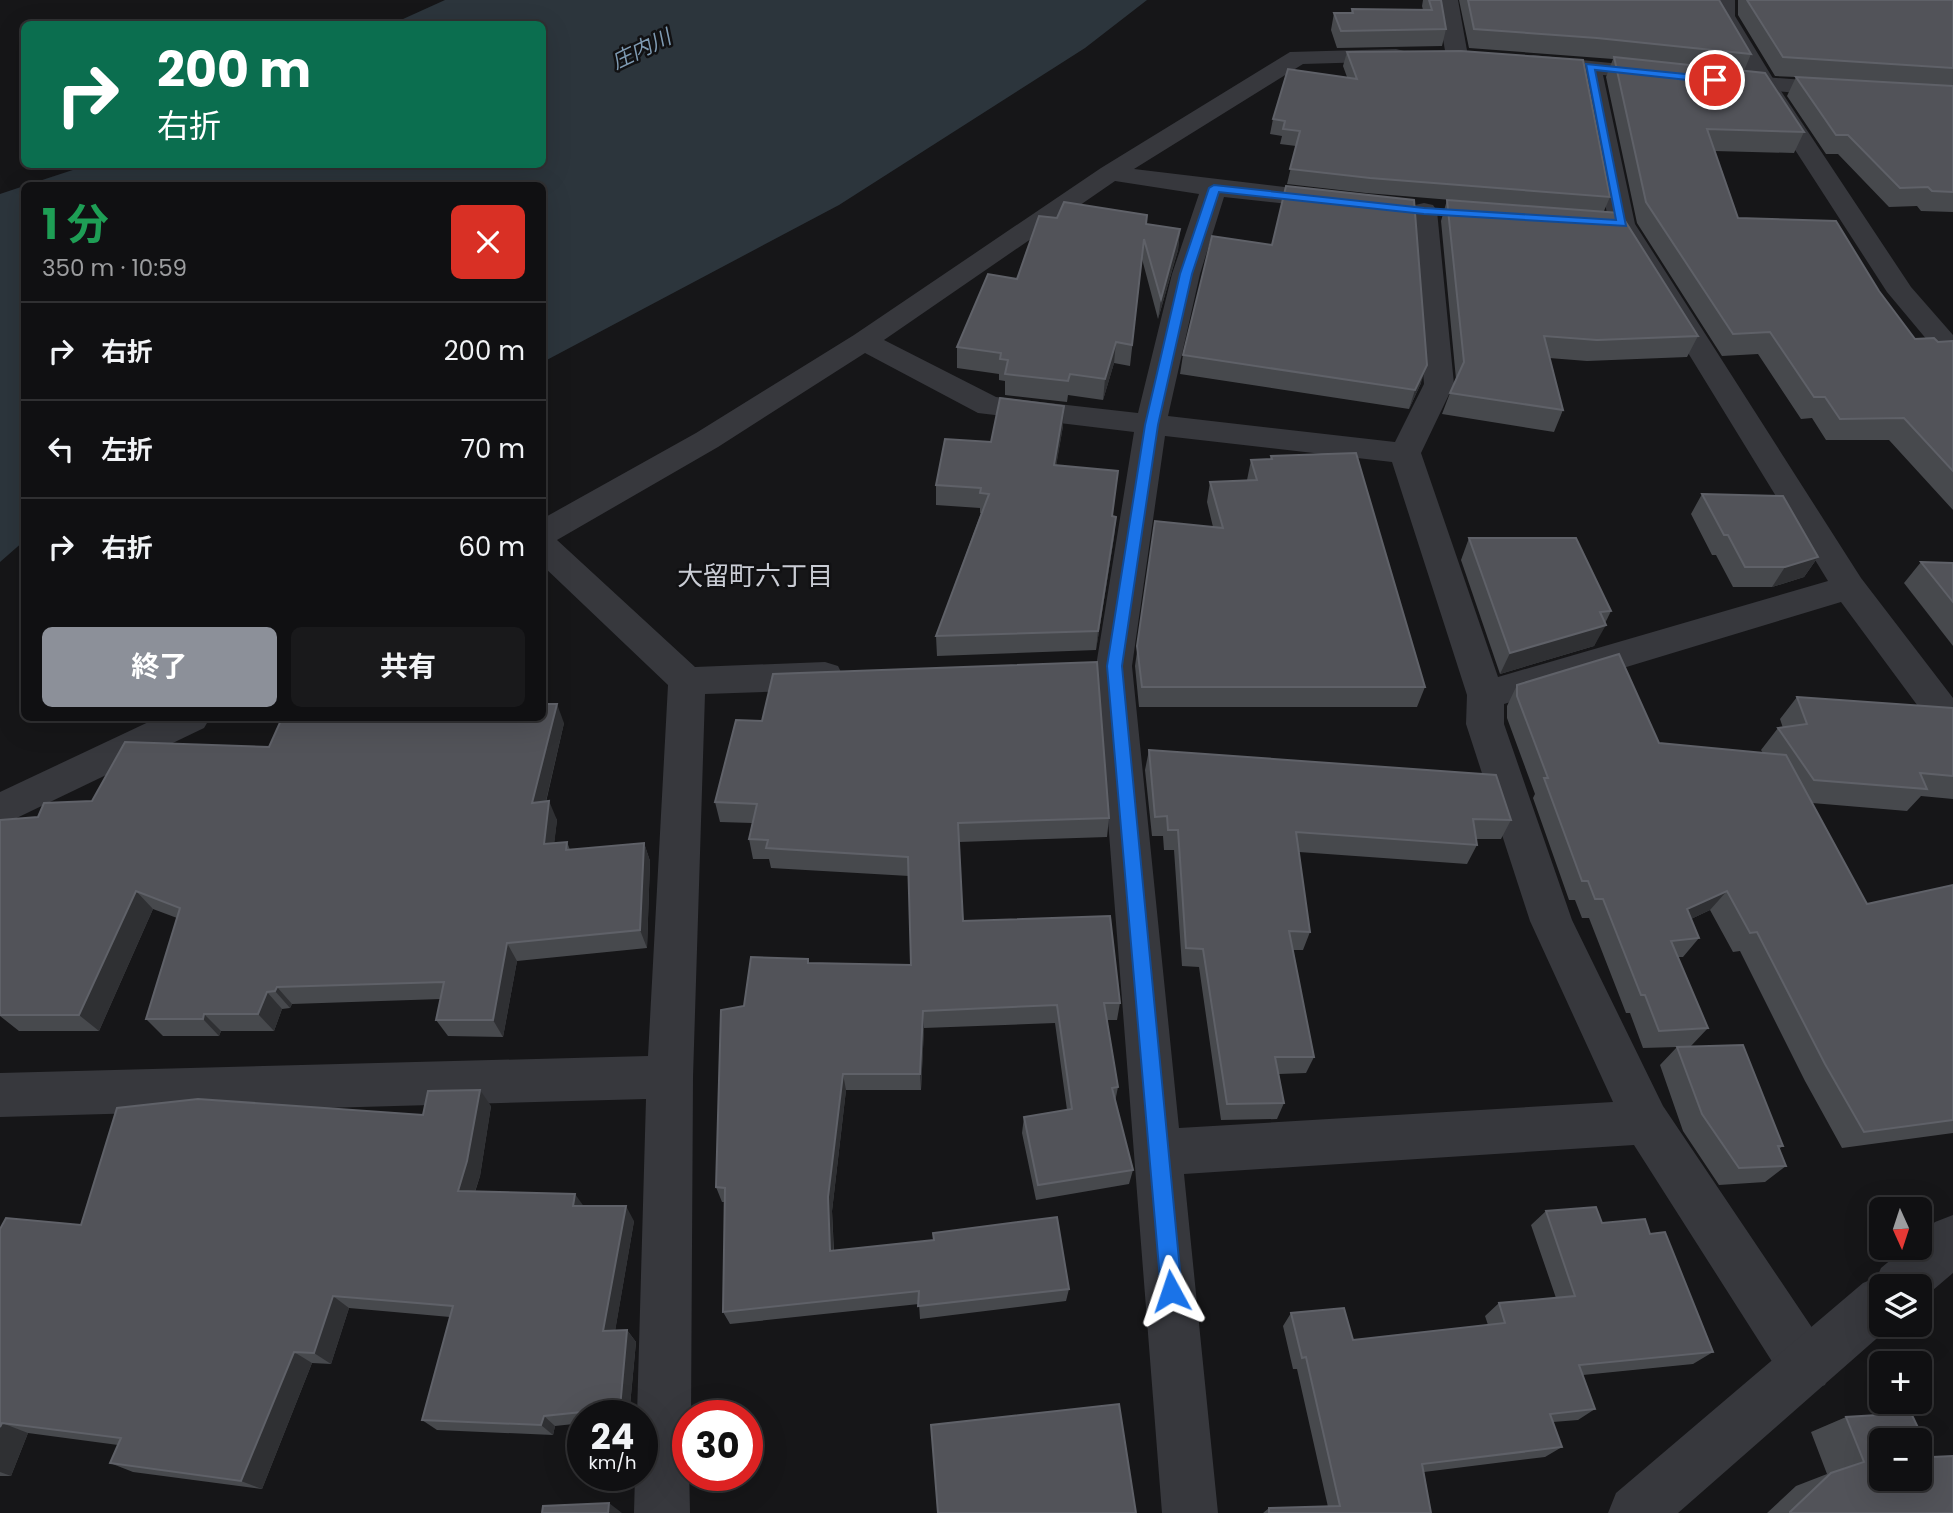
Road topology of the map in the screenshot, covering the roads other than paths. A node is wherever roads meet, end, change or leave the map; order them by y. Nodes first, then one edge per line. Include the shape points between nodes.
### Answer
1 (1447, 0) edge
2 (1724, 0) edge
3 (1457, 56) junction
4 (1484, 58) edge
5 (1510, 60) edge
6 (1590, 66) junction
7 (1765, 85) junction
8 (1859, 90) edge
9 (1110, 173) junction
10 (1214, 188) junction
11 (1359, 204) edge
12 (1424, 211) dead end
13 (864, 341) junction
14 (1953, 353) edge
15 (1151, 425) junction
16 (1405, 453) junction
17 (546, 532) edge
18 (546, 549) edge
19 (1849, 587) junction
20 (852, 675) edge
21 (687, 681) junction
22 (1486, 695) junction
23 (185, 721) edge
24 (1953, 726) edge
25 (0, 810) edge
26 (670, 1077) junction
27 (0, 1095) edge
28 (1646, 1122) junction
29 (1159, 1152) junction
30 (1953, 1240) edge
31 (1913, 1274) edge
32 (1869, 1311) edge
33 (1806, 1366) junction
34 (662, 1513) edge
35 (1190, 1513) edge
36 (1636, 1513) edge

1 - 3 street
2 - 7 street via 1724,16
3 - 4 street
3 - 9 street via 1298,57
5 - 6 street
6 - 7 street
6 - 19 street via 1609,223
7 - 8 street
7 - 14 street via 1901,292
9 - 10 street
9 - 13 street
10 - 11 street
10 - 15 street via 1186,274
12 - 16 street via 1438,384
13 - 15 street via 989,406
13 - 17 street via 707,440
15 - 16 street
15 - 29 street via 1100,667
16 - 22 street
18 - 21 street
19 - 22 street
19 - 24 street
20 - 21 street
21 - 26 street
22 - 28 street via 1485,724 1551,920
23 - 25 street
26 - 27 street
26 - 34 street
28 - 29 street
28 - 33 street
29 - 35 street
30 - 31 street
32 - 33 street
33 - 36 street

